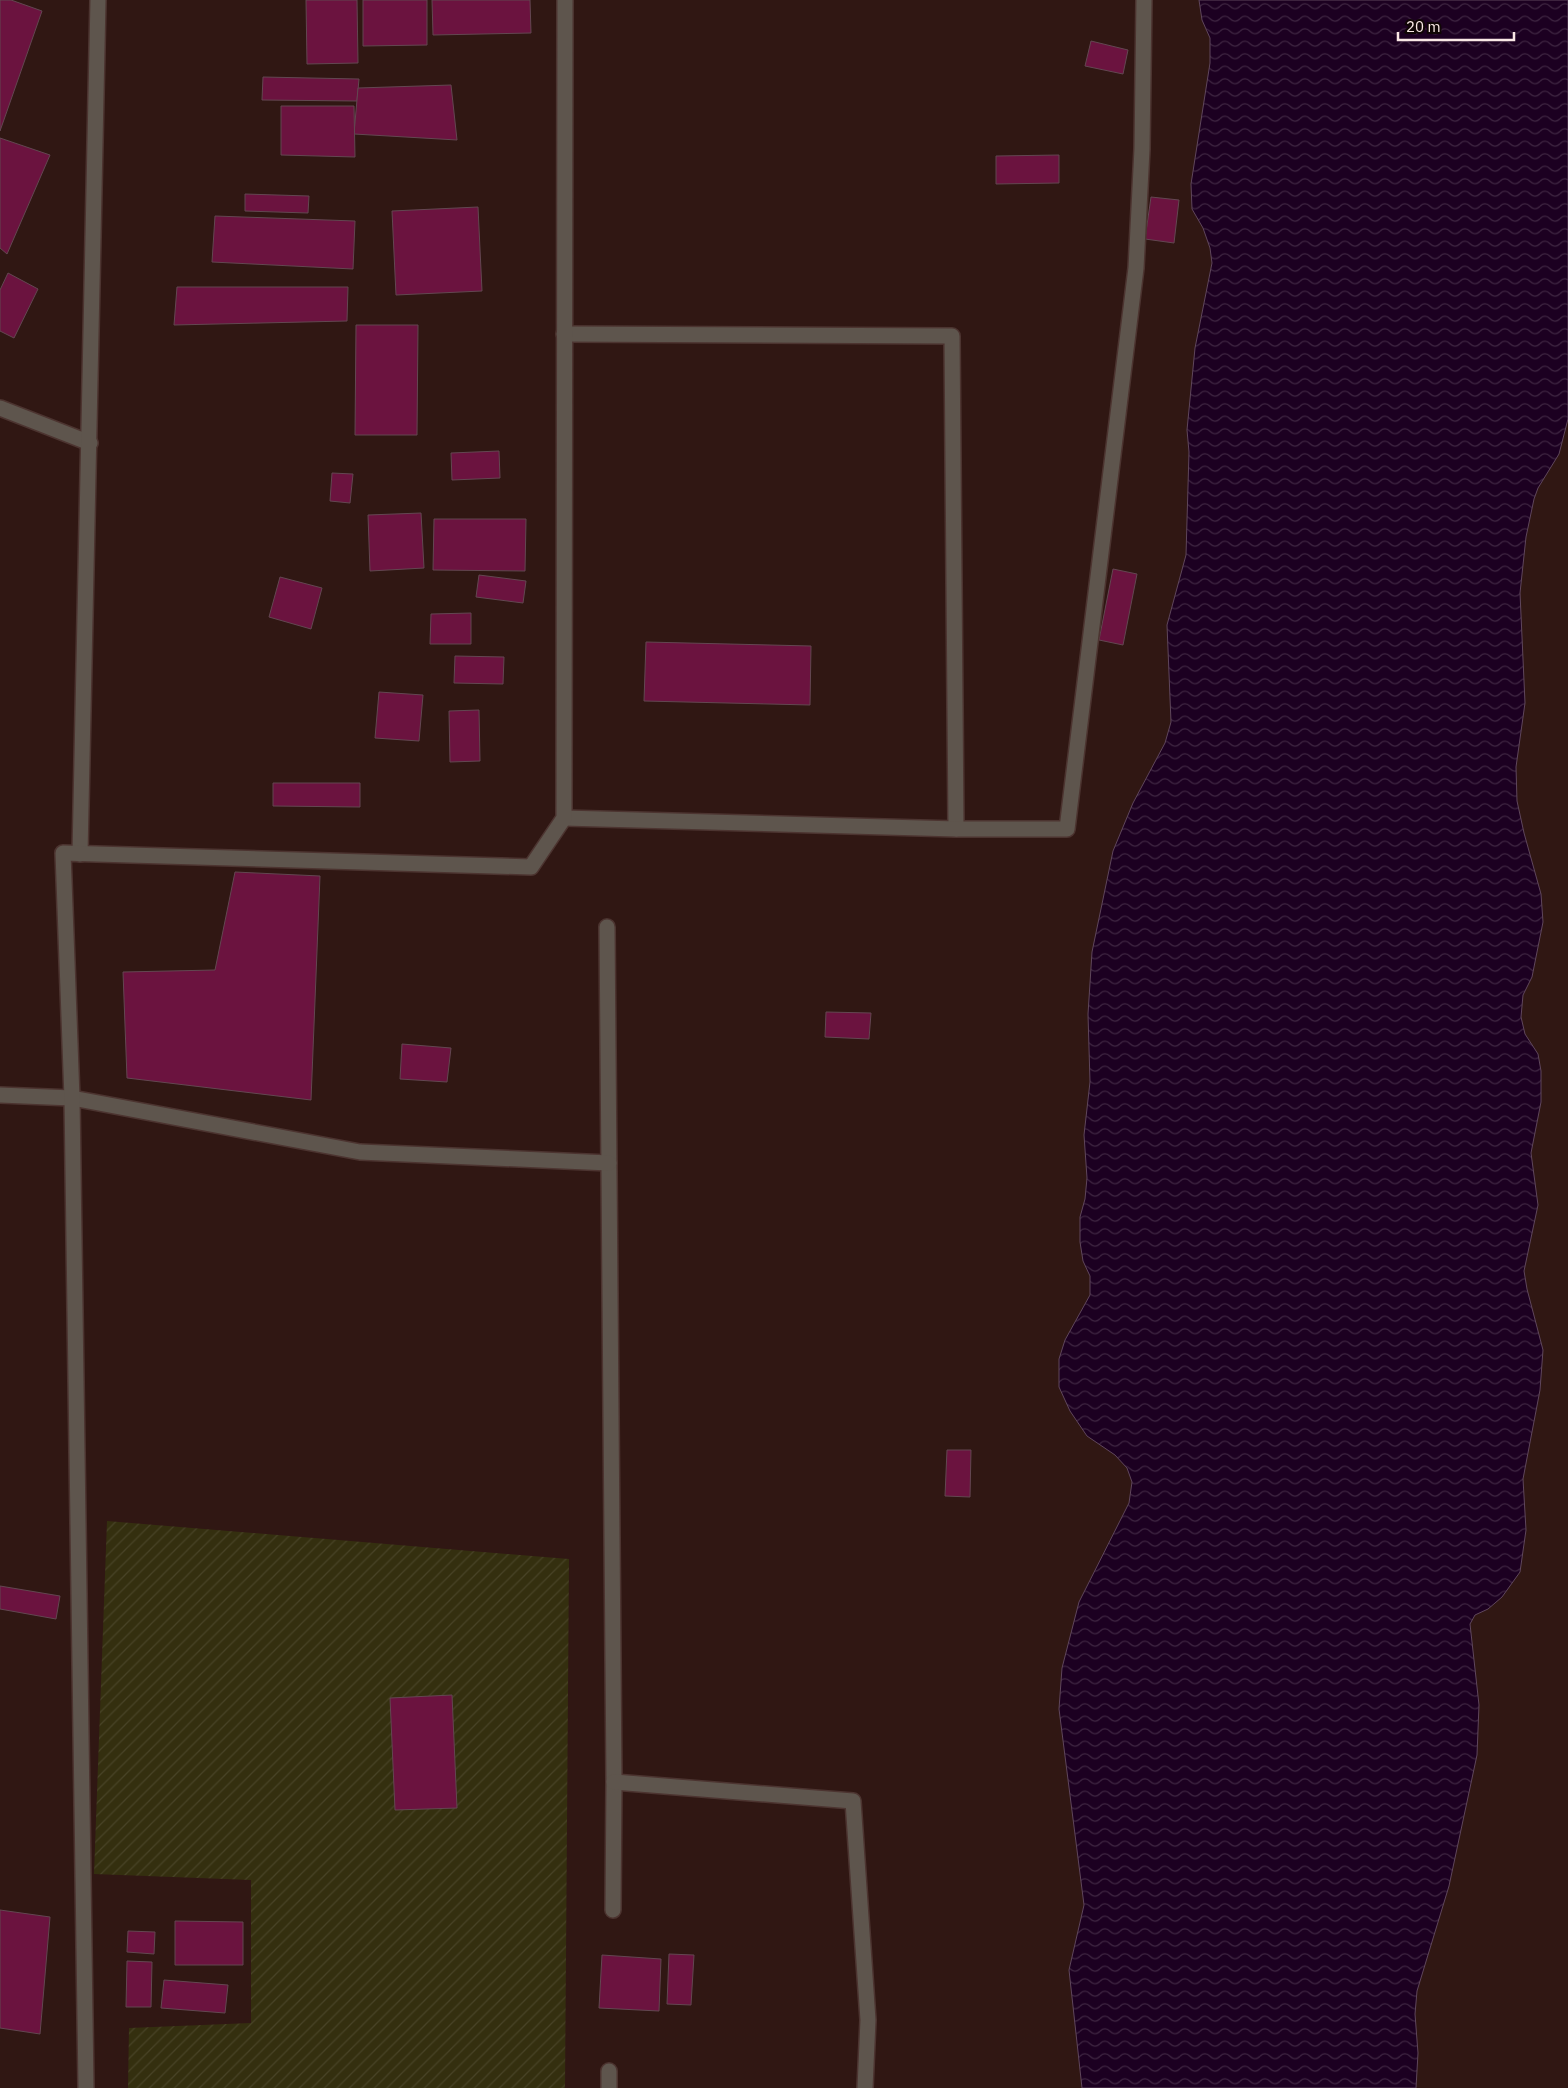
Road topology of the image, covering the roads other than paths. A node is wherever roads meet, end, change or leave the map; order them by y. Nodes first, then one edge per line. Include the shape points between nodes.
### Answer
1 (98, 0) edge
2 (565, 0) edge
3 (1144, 0) edge
4 (564, 334) junction
5 (0, 408) edge
6 (90, 443) junction
7 (564, 818) junction
8 (956, 829) junction
9 (80, 854) junction
10 (607, 927) dead end
11 (0, 1095) edge
12 (72, 1098) junction
13 (609, 1163) junction
14 (614, 1782) junction
15 (613, 1910) dead end
16 (609, 2071) dead end
17 (86, 2088) edge
18 (609, 2088) edge
19 (865, 2088) edge

1 - 6 street
2 - 4 street
3 - 8 street via 1136,268 1068,829
4 - 7 street
4 - 8 street via 952,336
5 - 6 street
6 - 9 street
7 - 8 street
7 - 9 street via 531,866
9 - 12 street via 64,853
10 - 13 street
11 - 12 street
12 - 13 street via 360,1152
12 - 17 street
13 - 14 street
14 - 15 street
14 - 19 street via 854,1801 868,2020
16 - 18 street

